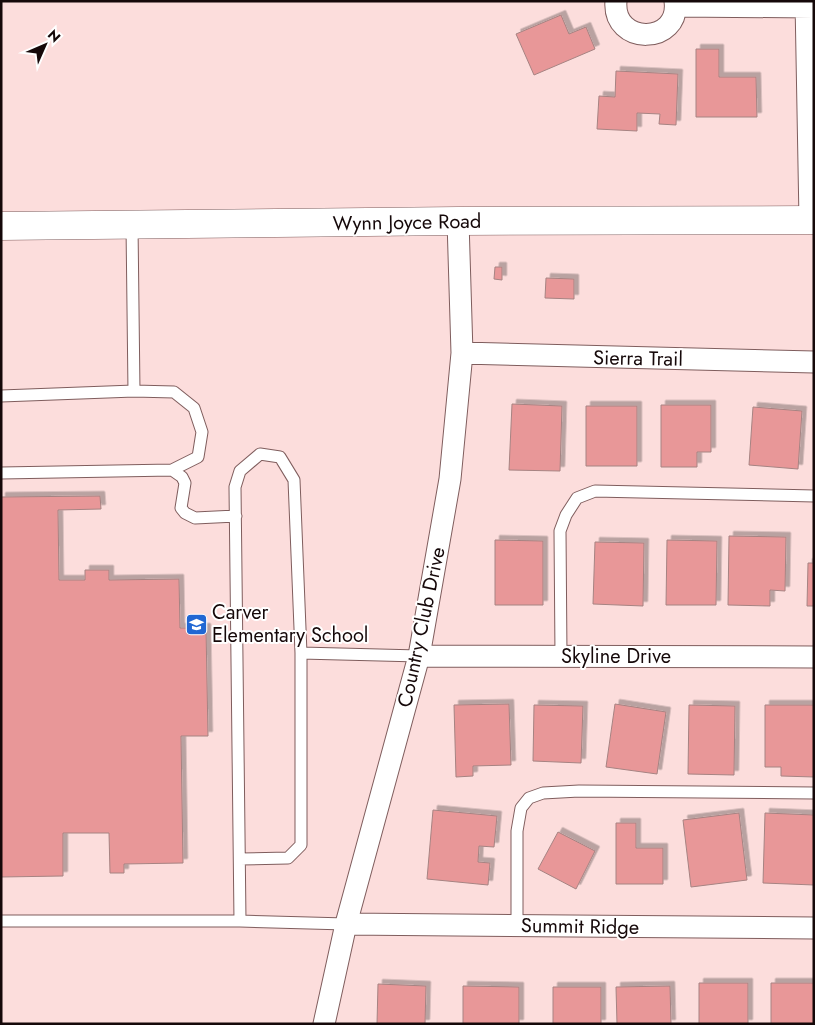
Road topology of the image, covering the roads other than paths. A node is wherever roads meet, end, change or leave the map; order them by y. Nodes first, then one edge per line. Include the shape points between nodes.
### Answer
1 (616, 1) edge
2 (676, 4) edge
3 (809, 5) edge
4 (812, 220) edge
5 (458, 221) junction
6 (132, 225) junction
7 (1, 226) edge
8 (462, 353) junction
9 (814, 362) edge
10 (134, 392) junction
11 (1, 396) edge
12 (172, 470) junction
13 (1, 473) edge
14 (814, 496) edge
15 (236, 516) junction
16 (301, 653) junction
17 (419, 656) junction
18 (561, 656) junction
19 (814, 657) edge
20 (814, 793) edge
21 (240, 859) junction
22 (1, 921) edge
23 (240, 921) junction
24 (346, 924) junction
25 (517, 926) junction
26 (814, 928) edge
27 (324, 1024) edge

1 - 2 street via 615,7 623,26 641,35 661,32 674,16
2 - 3 street
3 - 4 street
4 - 5 street, Wynn Joyce Road
5 - 6 street, Wynn Joyce Road
5 - 8 street, Country Club Drive
6 - 7 street, Wynn Joyce Road
6 - 10 lane
8 - 9 street, Sierra Trail
8 - 17 street, Country Club Drive via 450,479
10 - 11 lane
10 - 12 lane via 174,392 194,408 202,432 198,457
12 - 13 lane
12 - 15 lane via 186,483 181,508 185,514 195,518
14 - 18 lane via 595,491 577,498 560,531
15 - 16 lane via 235,487 240,471 260,454 280,457 294,480
15 - 21 lane
16 - 17 lane
16 - 21 lane via 301,845 288,858
17 - 18 street, Skyline Drive
17 - 24 street, Country Club Drive
18 - 19 street, Skyline Drive
20 - 25 lane via 579,791 543,793 529,798 521,808 517,831
21 - 23 lane
22 - 23 lane
23 - 24 lane
24 - 25 street, Summit Ridge
24 - 27 street, Country Club Drive
25 - 26 street, Summit Ridge

